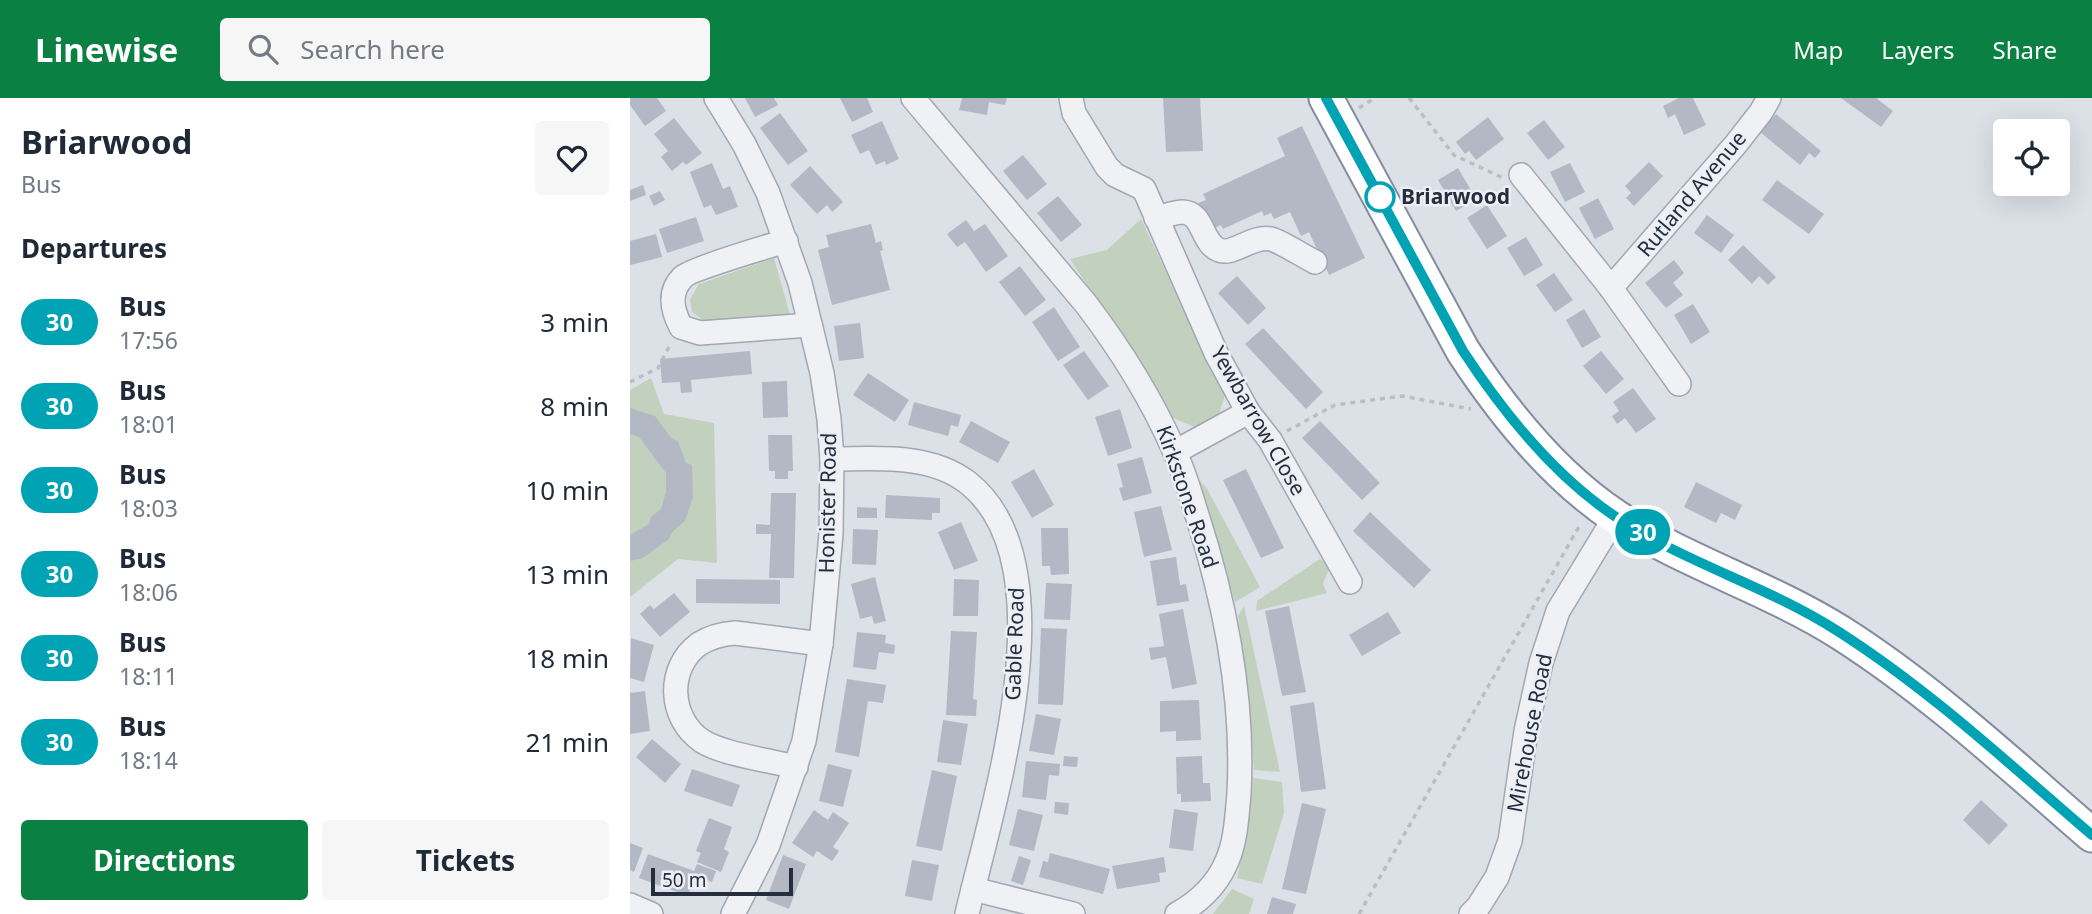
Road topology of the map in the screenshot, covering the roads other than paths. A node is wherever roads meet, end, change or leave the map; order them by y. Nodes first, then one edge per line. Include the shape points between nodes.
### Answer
1 (716, 98) edge
2 (913, 98) edge
3 (1071, 98) edge
4 (1326, 98) edge
5 (1769, 98) edge
6 (1521, 175) dead end
7 (1156, 218) junction
8 (786, 241) junction
9 (1315, 262) dead end
10 (1611, 288) junction
11 (810, 325) junction
12 (1679, 384) dead end
13 (1248, 412) junction
14 (1175, 452) junction
15 (832, 459) junction
16 (1605, 509) junction
17 (1350, 582) dead end
18 (821, 644) junction
19 (796, 767) junction
20 (2092, 835) edge
21 (972, 889) junction
22 (630, 905) edge
23 (651, 914) edge
24 (733, 914) edge
25 (967, 914) edge
26 (1073, 914) edge
27 (1177, 914) edge
28 (1471, 914) edge

1 - 8 street, Honister Road via 750,156
2 - 14 street, Kirkstone Road via 1107,332 1144,390
3 - 7 street, Yewbarrow Close via 1074,113 1107,167 1144,189
4 - 16 highway via 1485,385 1536,447
5 - 10 street, Rutland Avenue via 1736,145
6 - 10 street
7 - 9 street via 1190,214 1217,250 1226,252 1255,239 1271,239
7 - 13 street, Yewbarrow Close via 1216,353
8 - 11 street, Honister Road
8 - 11 street via 685,275 674,289 673,311 681,327 700,333
10 - 12 street
11 - 15 street, Honister Road via 822,373
13 - 14 street
13 - 17 street, Yewbarrow Close via 1270,440
14 - 27 street, Kirkstone Road via 1203,532 1226,626 1240,759 1233,846 1227,861 1211,888
15 - 18 street, Honister Road
15 - 21 street, Gable Road via 897,458 944,470 965,480 985,499 1009,542 1019,594 1011,723
16 - 20 highway via 1672,548 1811,615 1864,649 1938,703
16 - 28 street, Mirehouse Road via 1541,663 1510,841 1497,877
18 - 19 street, Honister Road
18 - 19 street via 722,634 698,645 677,677 680,714 694,735 716,748
19 - 24 street, Honister Road via 768,845
21 - 25 street, Gable Road
21 - 26 street
22 - 23 street

